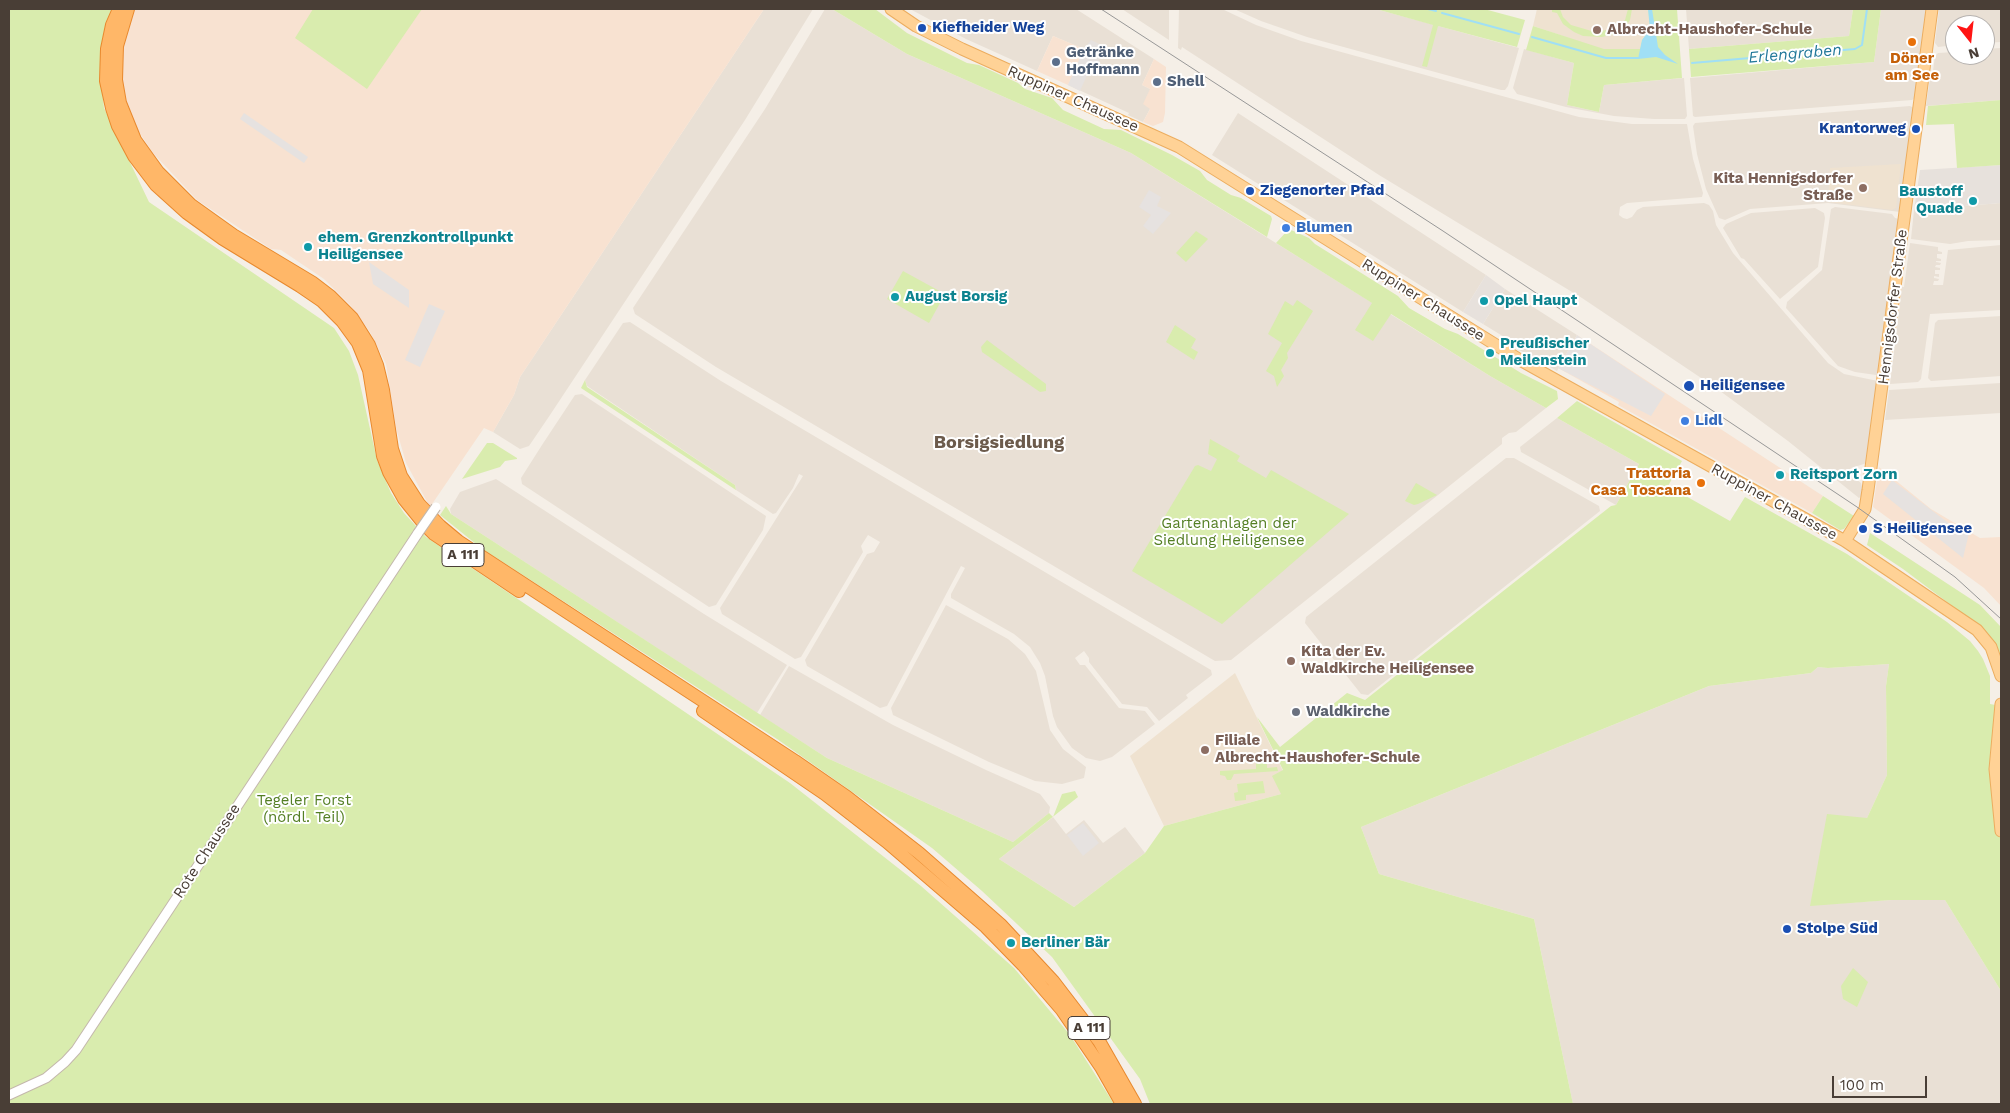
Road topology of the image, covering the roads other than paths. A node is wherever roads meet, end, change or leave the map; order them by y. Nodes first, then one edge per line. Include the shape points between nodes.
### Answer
1 (119, 9) edge
2 (128, 9) edge
3 (892, 9) edge
4 (1932, 9) edge
5 (436, 507) dead end
6 (1845, 541) junction
7 (2001, 676) edge
8 (2001, 704) edge
9 (2001, 831) edge
10 (9, 1095) edge
11 (1122, 1104) edge
12 (1136, 1104) edge

1 - 11 highway, A 111 via 107,49 106,81 118,126 134,156 156,185 187,213 300,286 342,322 358,343 369,370 381,446 389,472 404,499 425,525 475,563 783,764 887,842 986,927 1023,965 1079,1033
2 - 12 highway, A 111 via 116,46 116,80 125,119 138,145 158,172 191,205 233,235 313,283 352,318 377,365 389,436 398,467 409,490 424,509 458,541 803,767 919,853 1000,925 1053,980 1099,1041
3 - 6 main road, Ruppiner Chaussee via 916,26 962,49 1183,150 1520,360
4 - 6 main road, Hennigsdorfer Straße via 1865,509
5 - 10 street, Rote Chaussee, bridge via 76,1050 46,1078
6 - 7 main road, Ruppiner Chaussee via 1977,630 1991,647
8 - 9 main road via 1995,769

